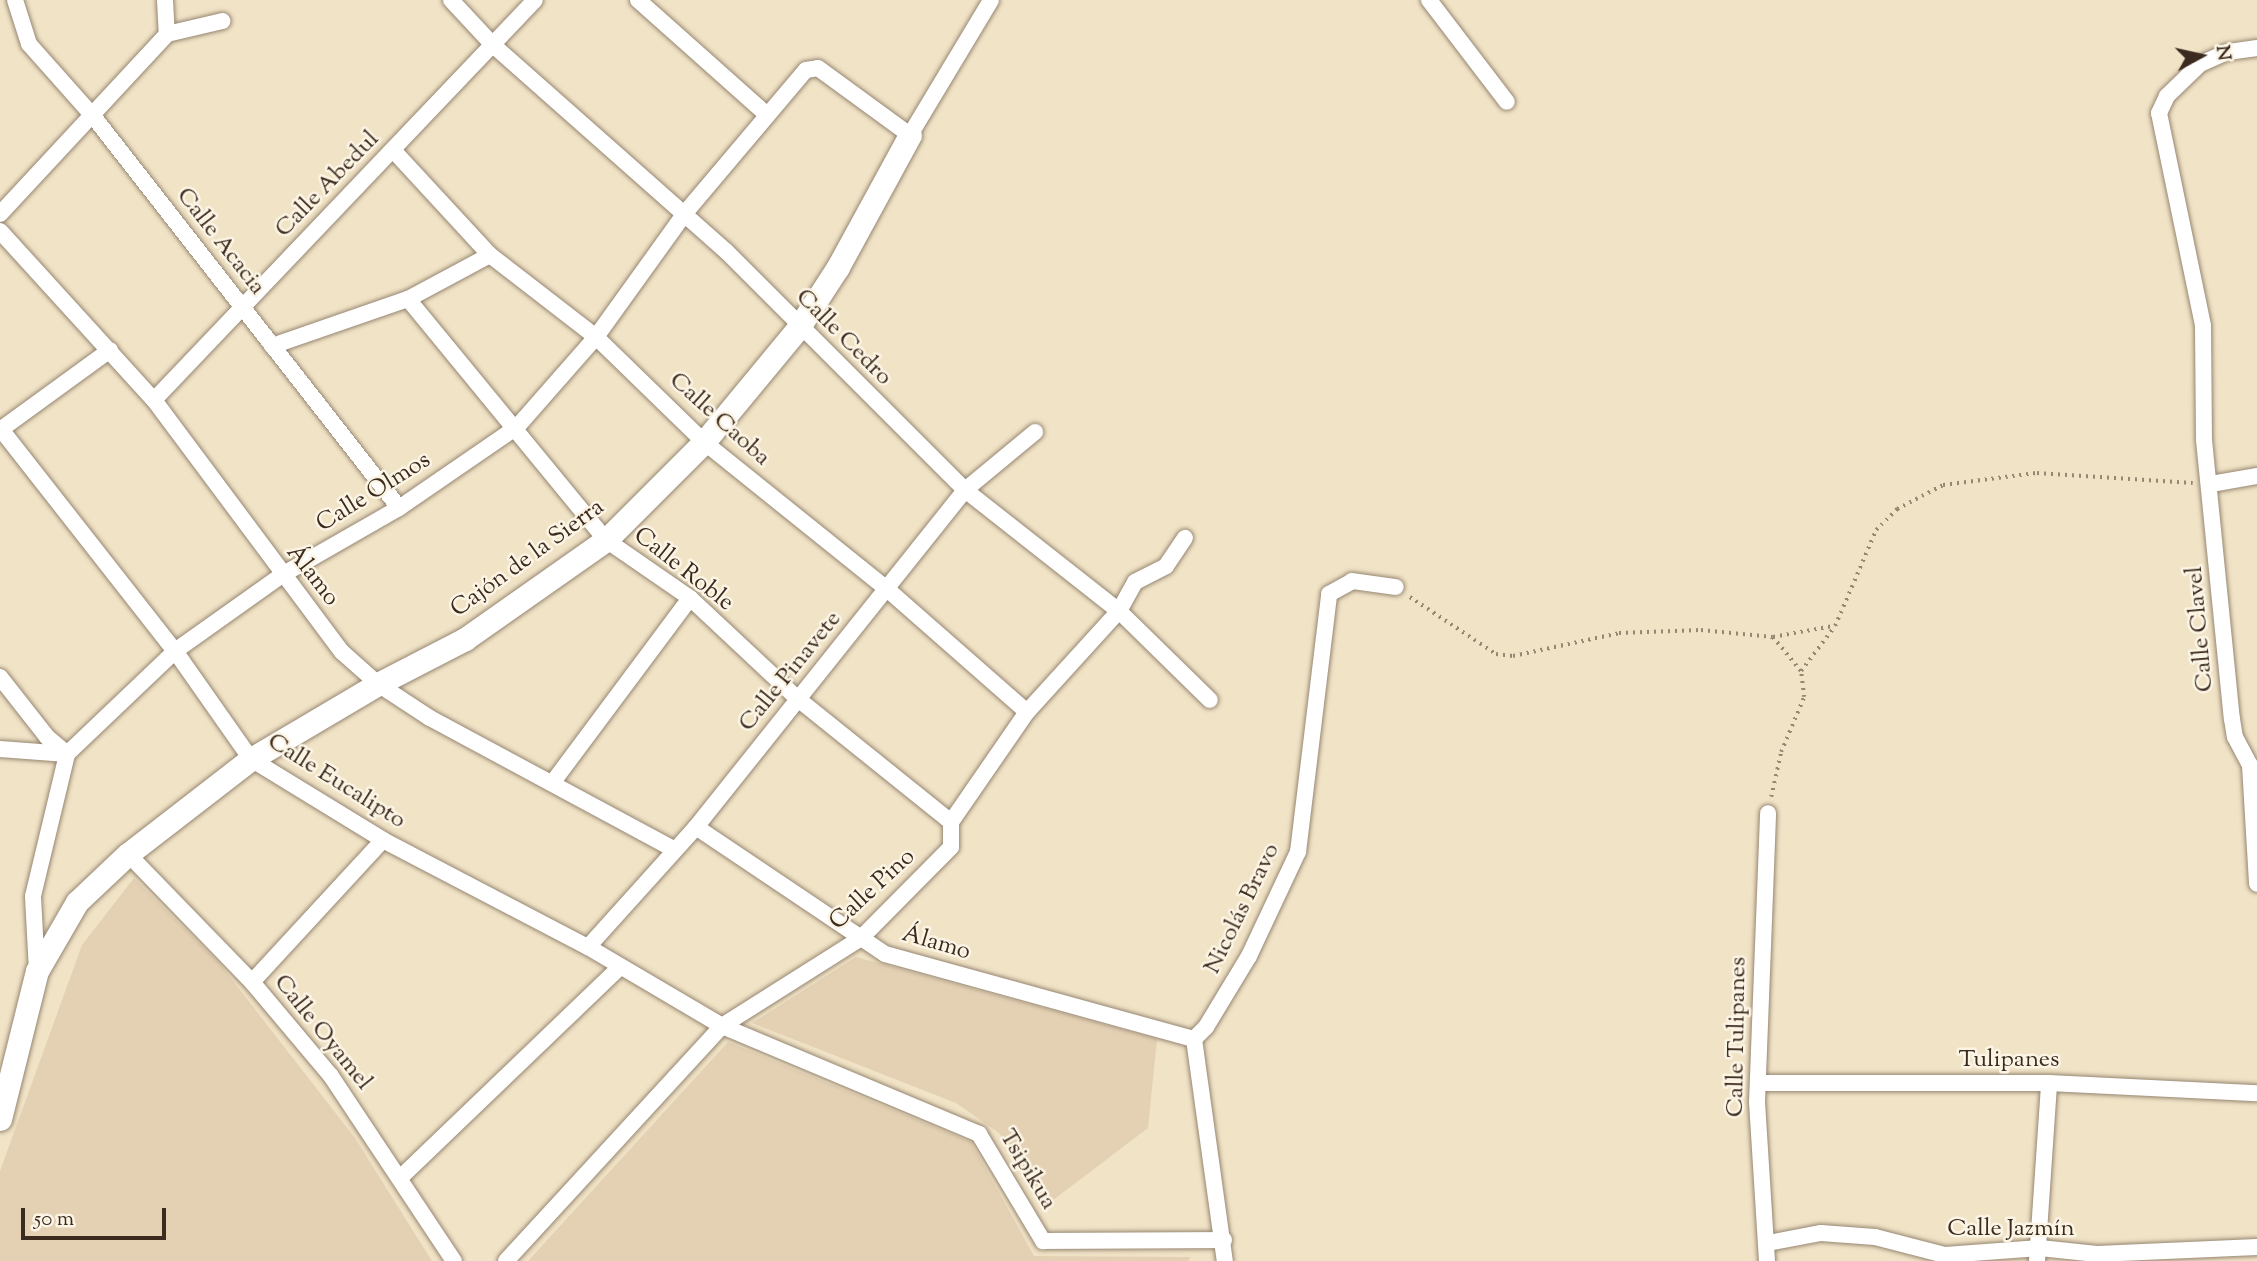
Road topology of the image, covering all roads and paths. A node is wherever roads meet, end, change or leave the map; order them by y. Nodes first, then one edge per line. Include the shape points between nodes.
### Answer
1 (15, 0) edge
2 (165, 0) edge
3 (451, 0) edge
4 (535, 0) edge
5 (638, 0) edge
6 (991, 0) edge
7 (1429, 0) edge
8 (223, 21) dead end
9 (167, 34) junction
10 (492, 45) junction
11 (2257, 48) edge
12 (1507, 102) dead end
13 (768, 115) junction
14 (93, 116) junction
15 (910, 135) junction
16 (393, 150) junction
17 (685, 213) junction
18 (0, 214) edge
19 (0, 231) edge
20 (490, 255) junction
21 (408, 299) junction
22 (242, 309) junction
23 (799, 327) junction
24 (596, 337) junction
25 (272, 346) junction
26 (110, 350) junction
27 (154, 401) junction
28 (517, 427) junction
29 (0, 429) edge
30 (1035, 432) dead end
31 (704, 442) junction
32 (2257, 476) edge
33 (2211, 484) junction
34 (965, 489) junction
35 (398, 508) junction
36 (1185, 538) dead end
37 (606, 540) junction
38 (282, 575) junction
39 (1396, 587) joint
40 (887, 589) junction
41 (690, 598) junction
42 (1119, 611) junction
43 (1835, 626) junction
44 (1773, 637) junction
45 (176, 652) junction
46 (1801, 671) junction
47 (0, 677) edge
48 (378, 684) junction
49 (798, 699) junction
50 (1210, 700) dead end
51 (1027, 712) junction
52 (0, 749) edge
53 (67, 754) junction
54 (251, 759) junction
55 (2253, 765) edge
56 (553, 782) junction
57 (1768, 813) joint
58 (951, 822) junction
59 (696, 827) junction
60 (383, 840) junction
61 (673, 849) junction
62 (128, 854) junction
63 (2257, 884) edge
64 (862, 938) junction
65 (588, 947) junction
66 (619, 968) junction
67 (37, 971) junction
68 (252, 982) junction
69 (722, 1026) junction
70 (1194, 1039) junction
71 (1759, 1083) junction
72 (2049, 1083) junction
73 (2257, 1093) edge
74 (0, 1119) edge
75 (400, 1178) junction
76 (1224, 1240) junction
77 (1768, 1243) junction
78 (2257, 1247) edge
79 (2039, 1255) edge
80 (454, 1261) edge
81 (506, 1261) edge
82 (1225, 1261) edge
83 (1767, 1261) edge

1 - 14 street, Calle Acacia via 29,44
2 - 9 street
3 - 10 street, Calle Cedro
4 - 10 street, Calle Abedul
5 - 13 street
6 - 15 street
7 - 12 street
8 - 9 street
9 - 14 street
10 - 16 street, Calle Abedul
10 - 17 street, Calle Cedro
11 - 33 street, Calle Clavel via 2227,52 2200,64 2168,96 2159,113 2203,326 2204,440
13 - 15 street, Calle Olmos via 812,67
13 - 17 street, Calle Olmos
14 - 18 street
14 - 22 street, Calle Acacia
15 - 23 street, Cajón de la Sierra via 838,267
16 - 20 street, Calle Caoba
16 - 22 street, Calle Abedul
17 - 23 street, Calle Cedro
17 - 24 street, Calle Olmos
19 - 26 street, Álamo
20 - 21 street
20 - 24 street, Calle Caoba
21 - 25 street
21 - 28 street, Calle Roble
22 - 25 street, Calle Acacia
22 - 27 street, Calle Abedul
23 - 31 street, Cajón de la Sierra
23 - 34 street, Calle Cedro
24 - 28 street, Calle Olmos
24 - 31 street, Calle Caoba
25 - 35 street, Calle Acacia
26 - 27 street, Álamo
26 - 29 street
27 - 38 street, Álamo
28 - 35 street, Calle Olmos
28 - 37 street, Calle Roble
29 - 45 street, Calle Eucalipto
30 - 34 street, Calle Pinavete
31 - 37 street, Cajón de la Sierra
31 - 40 street, Calle Caoba
32 - 33 street
33 - 43 path via 2038,473 1943,485 1897,509 1876,530
33 - 55 street, Calle Clavel via 2233,728
34 - 40 street, Calle Pinavete
34 - 42 street, Calle Cedro
35 - 38 street, Calle Olmos
36 - 42 street, Calle Pino via 1166,566 1135,582
37 - 41 street, Calle Roble
37 - 48 street, Cajón de la Sierra via 465,639
38 - 45 street, Calle Olmos
38 - 48 street, Álamo via 342,652
39 - 44 path via 1478,645 1514,656 1619,633 1701,630
39 - 70 street, Nicolás Bravo via 1352,581 1329,594 1297,852 1249,956
40 - 49 street, Calle Pinavete
40 - 51 street, Calle Caoba
41 - 49 street, Calle Roble
41 - 56 street
42 - 50 street, Calle Cedro
42 - 51 street, Calle Pino
43 - 44 path
43 - 46 path
44 - 46 path
45 - 53 street, Calle Olmos
45 - 54 street, Calle Eucalipto
46 - 57 path via 1804,697 1781,752
47 - 53 street via 47,737
48 - 54 street, Cajón de la Sierra
48 - 56 street, Álamo via 430,718
49 - 58 street, Calle Roble
49 - 59 street, Calle Pinavete
51 - 58 street, Calle Pino
52 - 53 street
53 - 67 street via 33,896
54 - 60 street, Calle Eucalipto
54 - 62 street, Cajón de la Sierra
55 - 63 street, Calle Clavel
56 - 61 street, Álamo
57 - 71 street, Calle Tulipanes
58 - 64 street, Calle Pino via 951,847
59 - 61 street, Calle Pinavete
59 - 64 street, Álamo
60 - 65 street, Calle Eucalipto
60 - 68 street
61 - 65 street, Calle Pinavete
62 - 67 street, Cajón de la Sierra via 78,902
62 - 68 street, Calle Oyamel
64 - 69 street, Calle Pino
64 - 70 street, Álamo via 886,954
65 - 66 street, Calle Eucalipto
66 - 69 street, Calle Eucalipto
66 - 75 street
67 - 74 street, Cajón de la Sierra
68 - 75 street, Calle Oyamel via 331,1076
69 - 76 street, Tsipikua via 979,1134 1044,1241
69 - 81 street, Calle Pino
70 - 76 street
71 - 72 street, Tulipanes
71 - 77 street, Calle Tulipanes via 1759,1177
72 - 73 street, Tulipanes
72 - 79 street
75 - 80 street, Calle Oyamel
76 - 82 street
77 - 79 street, Calle Jazmín via 1821,1233 1875,1237 1945,1255
77 - 83 street, Calle Tulipanes
78 - 79 street, Calle Jazmín

